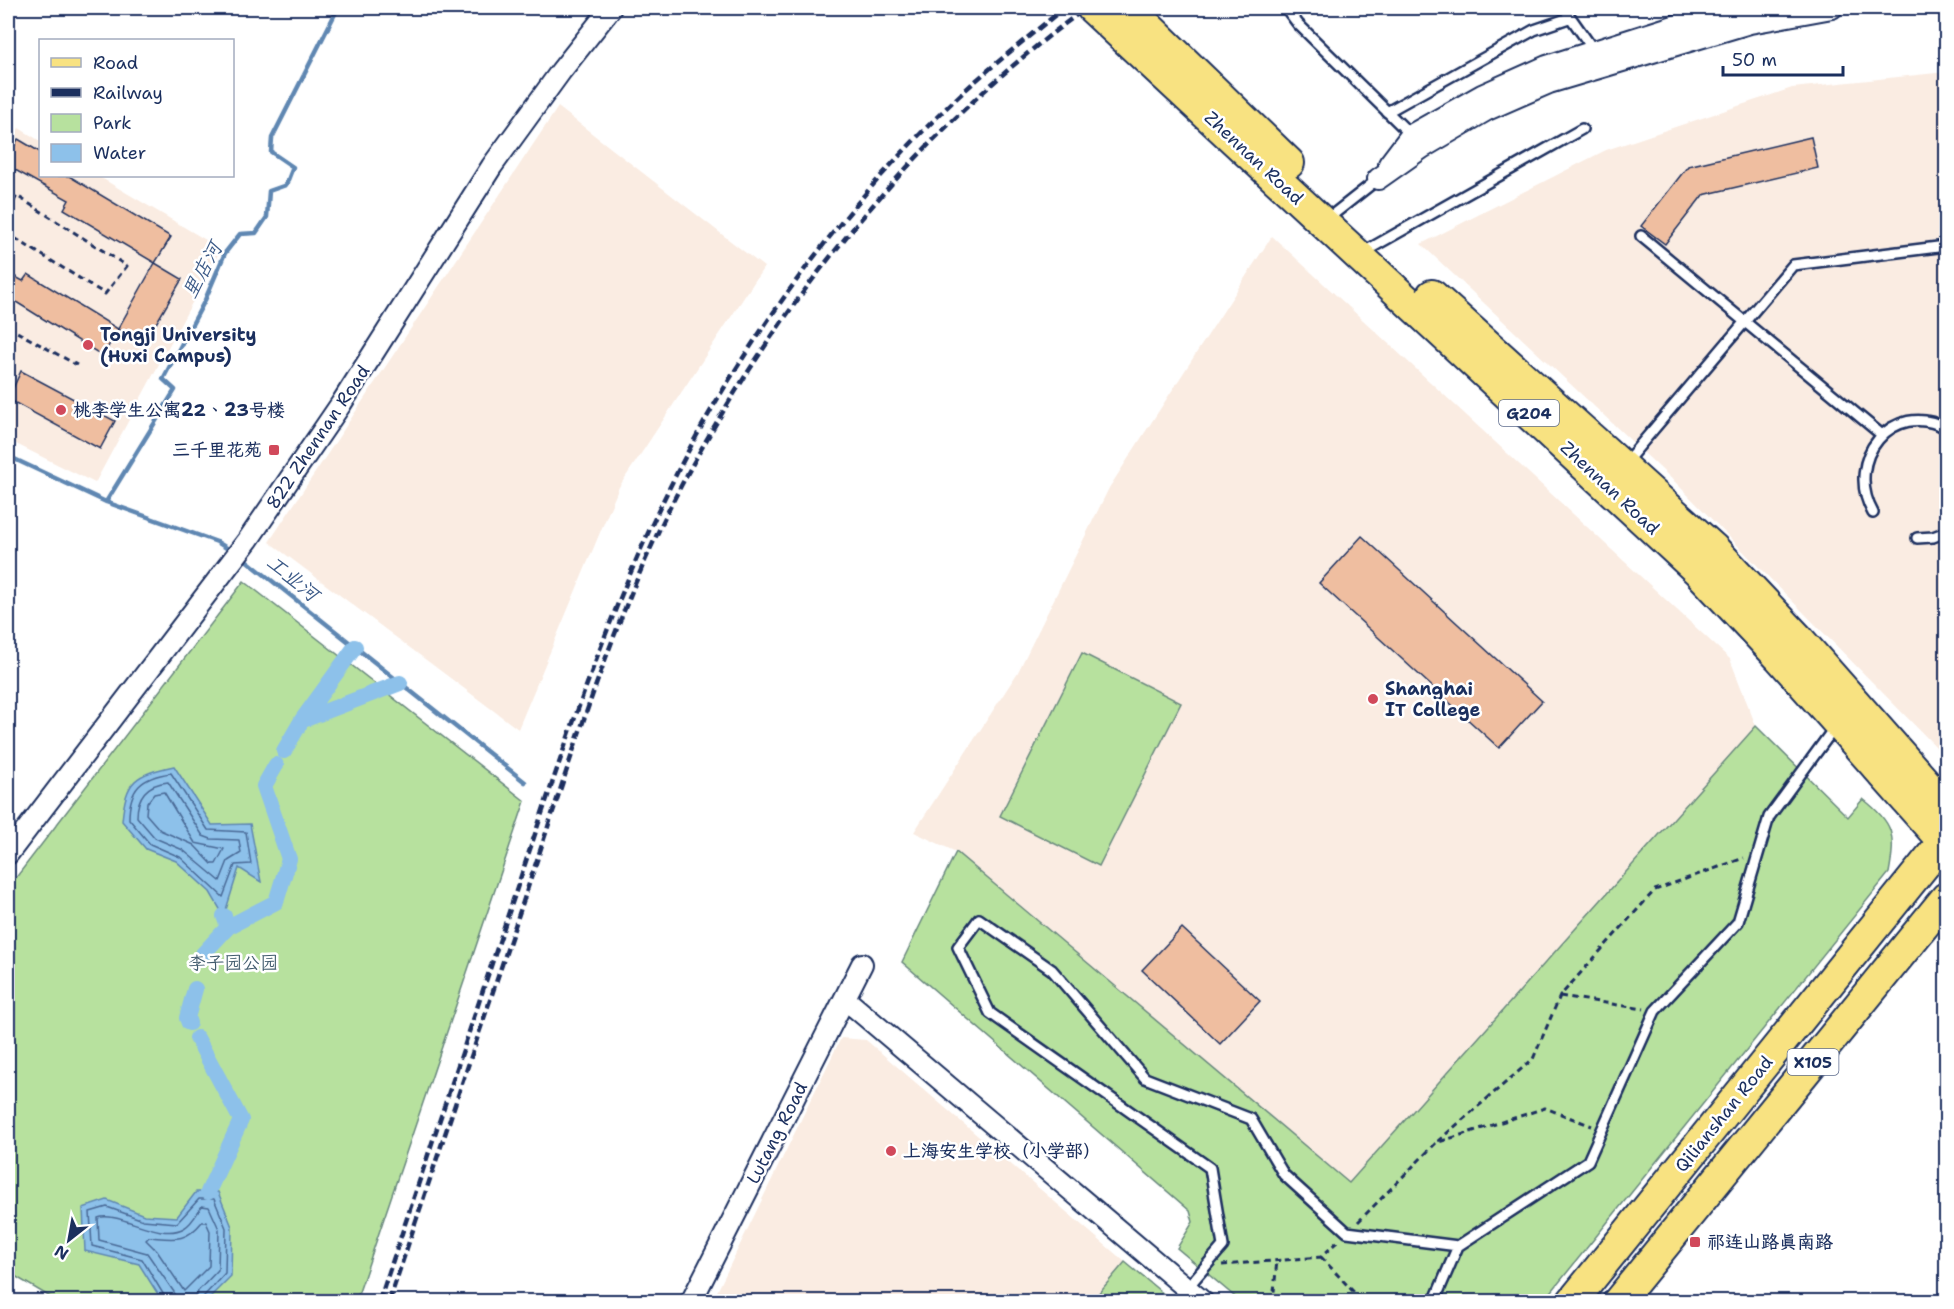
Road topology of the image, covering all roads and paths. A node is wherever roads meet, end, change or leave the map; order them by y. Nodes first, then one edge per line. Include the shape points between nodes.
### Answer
1 (611, 8) edge
2 (1092, 8) edge
3 (1129, 8) edge
4 (1289, 8) edge
5 (1564, 8) edge
6 (1744, 8) edge
7 (1832, 8) edge
8 (1569, 18) junction
9 (1598, 59) junction
10 (1387, 112) junction
11 (1582, 129) dead end
12 (1417, 142) junction
13 (1378, 179) joint
14 (8, 211) edge
15 (1330, 216) junction
16 (8, 234) edge
17 (1641, 236) dead end
18 (1947, 246) edge
19 (1368, 249) junction
20 (1745, 322) junction
21 (8, 327) edge
22 (77, 365) dead end
23 (1947, 428) edge
24 (1882, 435) junction
25 (1624, 465) junction
26 (1873, 513) dead end
27 (1947, 531) edge
28 (1917, 538) dead end
29 (1838, 723) junction
30 (1947, 806) edge
31 (1945, 841) edge
32 (8, 854) edge
33 (1758, 854) junction
34 (1947, 898) edge
35 (862, 964) dead end
36 (1560, 996) junction
37 (845, 999) junction
38 (1655, 1011) junction
39 (1600, 1129) junction
40 (1436, 1143) junction
41 (1347, 1232) junction
42 (1458, 1246) junction
43 (1321, 1257) junction
44 (1277, 1260) junction
45 (1206, 1266) junction
46 (1187, 1288) junction
47 (691, 1302) edge
48 (1203, 1302) edge
49 (1273, 1302) edge
50 (1288, 1302) edge
51 (1325, 1302) edge
52 (1363, 1302) edge
53 (1434, 1302) edge
54 (1572, 1302) edge
55 (1618, 1302) edge

1 - 32 street, 822 Zhennan Road via 492,166 341,404 231,565
2 - 15 main road, Zhennan Road / G204
3 - 15 main road, Zhennan Road / G204
4 - 10 lane via 1298,24
5 - 8 lane
6 - 9 street
7 - 9 street
8 - 9 lane
8 - 10 lane via 1534,30
9 - 12 street via 1547,66 1482,95
10 - 12 lane
11 - 19 lane
12 - 13 street
13 - 15 lane
14 - 16 path via 17,195 127,266 105,294
15 - 19 main road, Zhennan Road / G204
17 - 20 lane
18 - 20 lane via 1793,265
19 - 25 main road, Zhennan Road / G204
19 - 29 main road, Zhennan Road / G204 via 1698,571
20 - 24 lane
20 - 25 lane
21 - 22 path
23 - 24 lane via 1911,422
24 - 26 lane via 1872,446 1862,472 1864,494
25 - 30 main road, Zhennan Road / G204 via 1714,549
27 - 28 lane
29 - 31 main road, Zhennan Road / G204
29 - 33 lane via 1769,817
31 - 54 main road, Qilianshan Road / X105
33 - 36 path via 1654,890
33 - 38 lane via 1738,922
34 - 55 main road, Qilianshan Road / X105
35 - 37 street, Lutang Road
36 - 38 path
36 - 40 path via 1533,1059
37 - 46 street
37 - 47 street, Lutang Road
38 - 39 lane
39 - 40 path via 1545,1108
39 - 42 lane via 1588,1161
40 - 41 path
41 - 42 lane
41 - 43 path
41 - 45 lane via 1284,1175 1251,1119 1144,1078 1052,970 980,919 958,947 990,1013 1210,1168 1223,1246
42 - 53 lane
43 - 44 path
43 - 52 path
44 - 45 path
44 - 49 path
45 - 46 lane
46 - 48 street
50 - 51 path via 1314,1297

